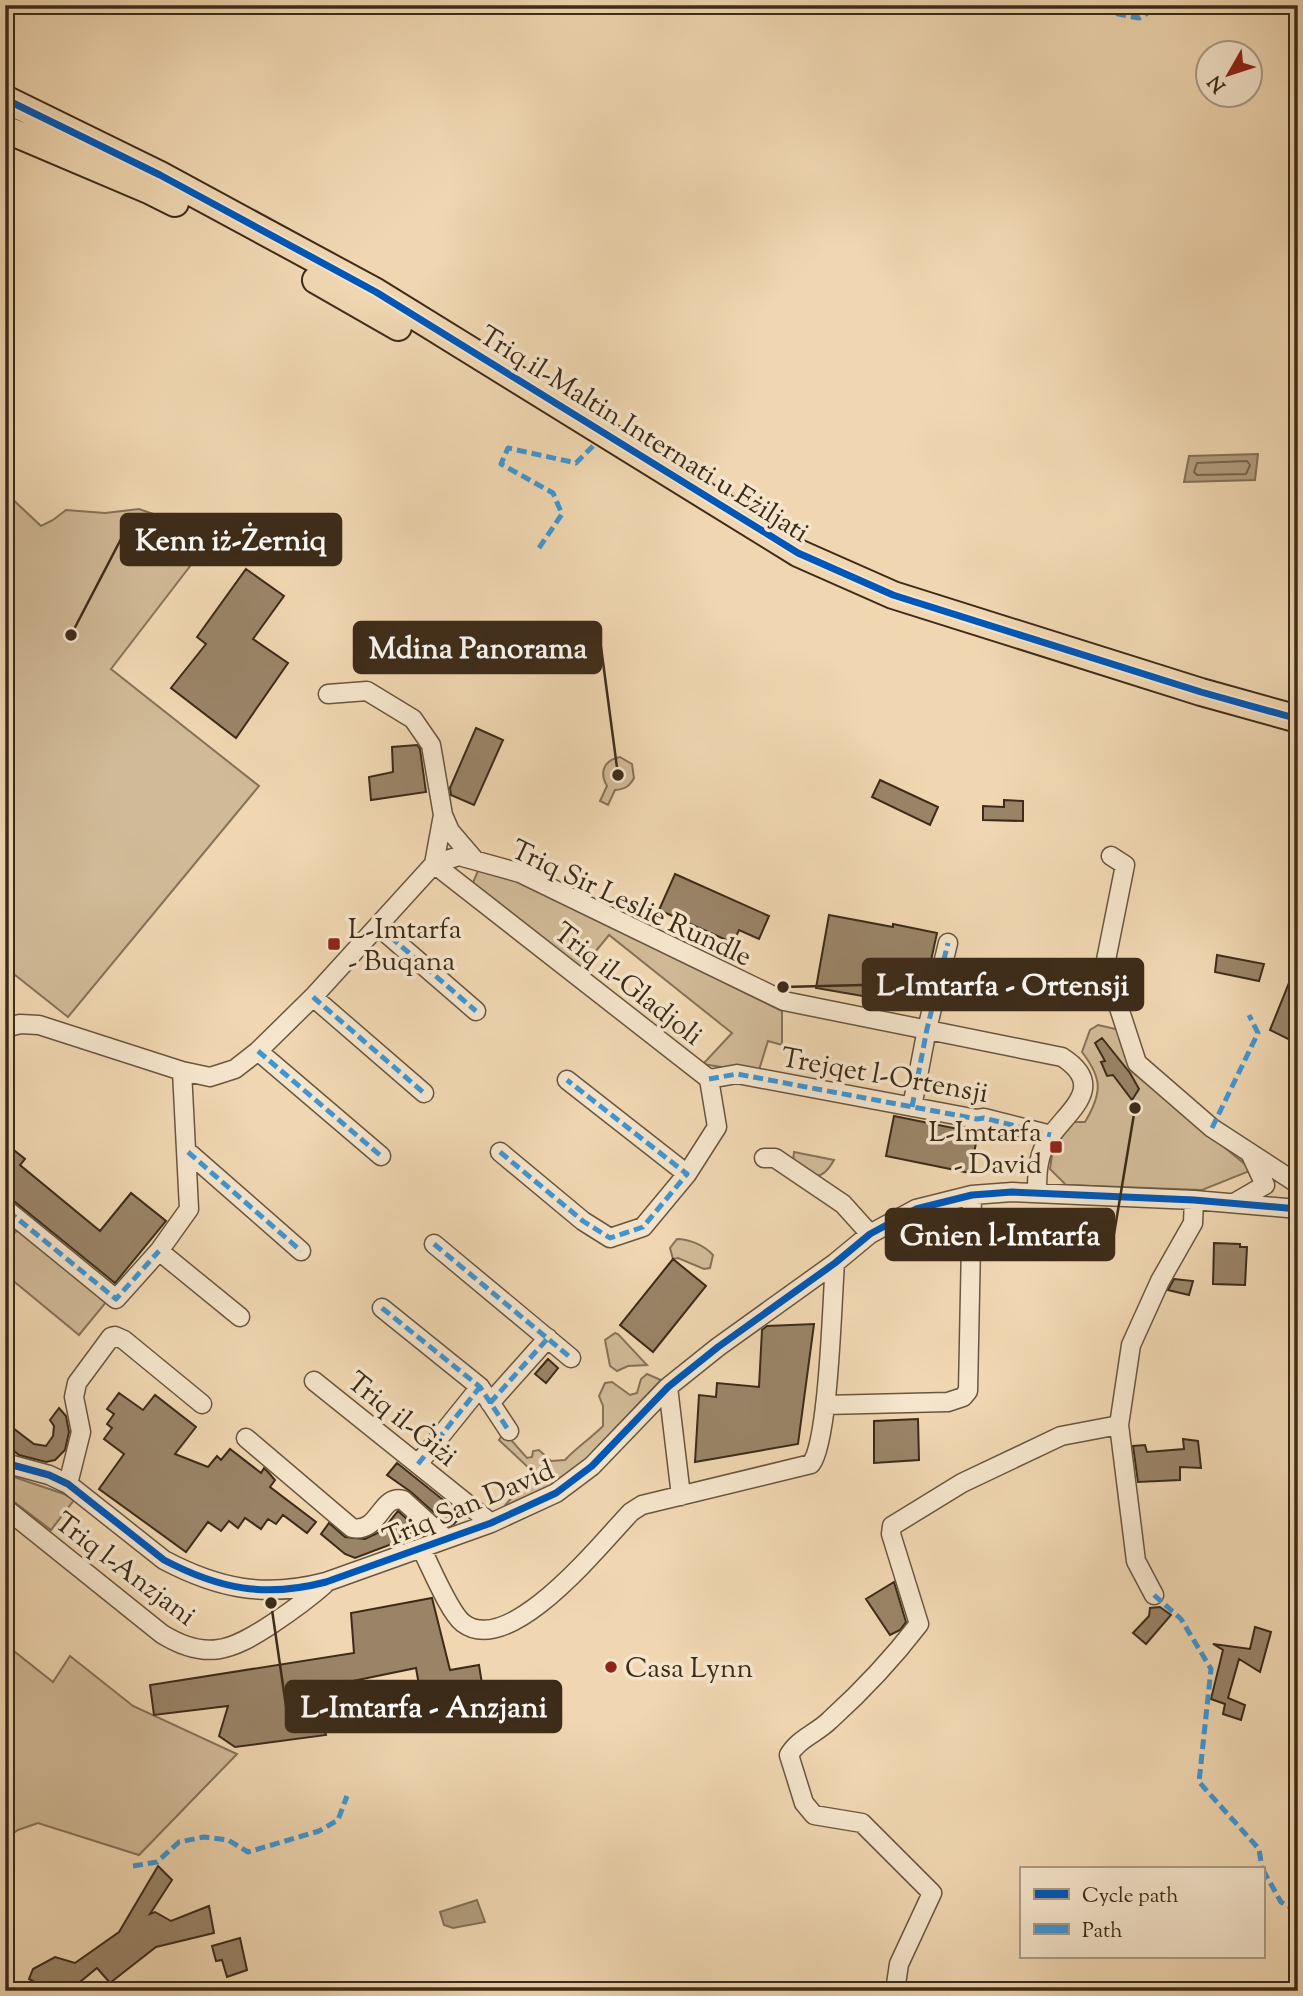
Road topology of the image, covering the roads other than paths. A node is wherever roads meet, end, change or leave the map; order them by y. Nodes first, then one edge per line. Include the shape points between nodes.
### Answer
1 (5, 99) edge
2 (5, 129) edge
3 (328, 694) dead end
4 (1298, 719) edge
5 (1298, 737) edge
6 (443, 815) junction
7 (1111, 856) dead end
8 (474, 859) junction
9 (434, 864) junction
10 (379, 927) junction
11 (948, 943) dead end
12 (313, 997) junction
13 (476, 1011) dead end
14 (5, 1028) edge
15 (927, 1029) junction
16 (258, 1051) junction
17 (182, 1071) junction
18 (709, 1079) junction
19 (567, 1080) dead end
20 (424, 1093) dead end
21 (912, 1107) junction
22 (1051, 1135) junction
23 (188, 1152) junction
24 (500, 1152) dead end
25 (1250, 1153) junction
26 (380, 1156) dead end
27 (764, 1158) dead end
28 (687, 1174) junction
29 (1291, 1180) edge
30 (1037, 1194) junction
31 (972, 1195) junction
32 (1194, 1200) junction
33 (1234, 1203) junction
34 (1289, 1208) edge
35 (8, 1211) dead end
36 (870, 1234) junction
37 (434, 1244) dead end
38 (159, 1251) junction
39 (301, 1251) dead end
40 (835, 1263) junction
41 (382, 1308) dead end
42 (240, 1318) dead end
43 (548, 1338) junction
44 (571, 1358) dead end
45 (314, 1381) dead end
46 (480, 1387) junction
47 (668, 1387) junction
48 (491, 1403) junction
49 (202, 1404) dead end
50 (825, 1405) junction
51 (1119, 1424) junction
52 (509, 1431) dead end
53 (246, 1438) dead end
54 (5, 1463) edge
55 (418, 1464) junction
56 (68, 1484) junction
57 (681, 1496) junction
58 (5, 1508) edge
59 (491, 1523) junction
60 (446, 1539) junction
61 (421, 1548) junction
62 (326, 1583) junction
63 (1154, 1595) dead end
64 (895, 1991) edge

1 - 4 highway, Triq il-Maltin Internati u Eżiljati via 160,175 376,292 798,553 893,595
2 - 5 highway, Triq il-Maltin Internati u Eżiljati via 151,191 373,311 793,567 884,609 1198,710
3 - 6 street via 367,691 413,719 430,745
6 - 8 street
6 - 9 street
7 - 25 street via 1125,865 1105,965 1137,1063 1212,1128
8 - 9 street, Triq Sir Leslie Rundle via 459,856
8 - 15 street, Triq Sir Leslie Rundle via 520,873 784,1001
9 - 10 street
9 - 18 street, Triq il-Gladjoli
10 - 12 street
10 - 13 street
11 - 15 street
12 - 16 street
12 - 20 street
14 - 17 street via 38,1025
15 - 21 street
15 - 22 street, Triq Sir Leslie Rundle via 1062,1056 1070,1062 1082,1078 1083,1088 1074,1108
16 - 17 street via 235,1069 210,1077
16 - 26 street
17 - 23 street
18 - 21 street, Trejqet l-Ortensji via 737,1074
18 - 28 street, Triq il-Gladjoli via 717,1127
19 - 28 street
21 - 22 street, Trejqet l-Ortensji
22 - 30 street, Triq Sir Leslie Rundle via 1043,1147
23 - 38 street via 189,1209
23 - 39 street
24 - 28 street, Triq il-Gladjoli via 610,1238 643,1227
25 - 29 street
25 - 33 street via 1265,1185
27 - 36 street via 775,1158 843,1204
29 - 34 street
30 - 31 street, Triq San David
30 - 32 street, Triq San David
31 - 36 street, Triq San David via 916,1209
31 - 50 street via 970,1384 963,1397 948,1402
32 - 33 street, Triq San David
32 - 51 street via 1193,1223 1131,1345
33 - 34 street, Triq San David
35 - 38 street via 116,1299
36 - 40 street, Triq San David
37 - 43 street
38 - 42 street
40 - 47 street, Triq San David
40 - 50 street
41 - 46 street
43 - 44 street
43 - 48 street
45 - 55 street, Triq il-Ġiżi
46 - 48 street
46 - 55 street
47 - 57 street
47 - 59 street, Triq San David via 576,1480
48 - 52 street
49 - 56 street via 114,1336 76,1382 81,1432
50 - 57 street via 818,1453 811,1464
51 - 63 street via 1136,1561
51 - 64 street via 1061,1436 962,1483 892,1527 919,1624 859,1692 789,1755 804,1803 814,1815 862,1823 932,1893 899,1964
53 - 60 street via 352,1528 368,1526 389,1502 399,1498
54 - 56 street, Triq San David
55 - 59 street, Triq il-Ġiżi
56 - 62 street, Triq San David via 164,1560 204,1578 264,1591
57 - 61 street via 631,1512 554,1593 517,1620 492,1630 461,1622
58 - 62 street, Triq l-Anzjani via 162,1634 193,1649 210,1651 246,1642
59 - 60 street, Triq San David
60 - 61 street, Triq San David
61 - 62 street, Triq San David

